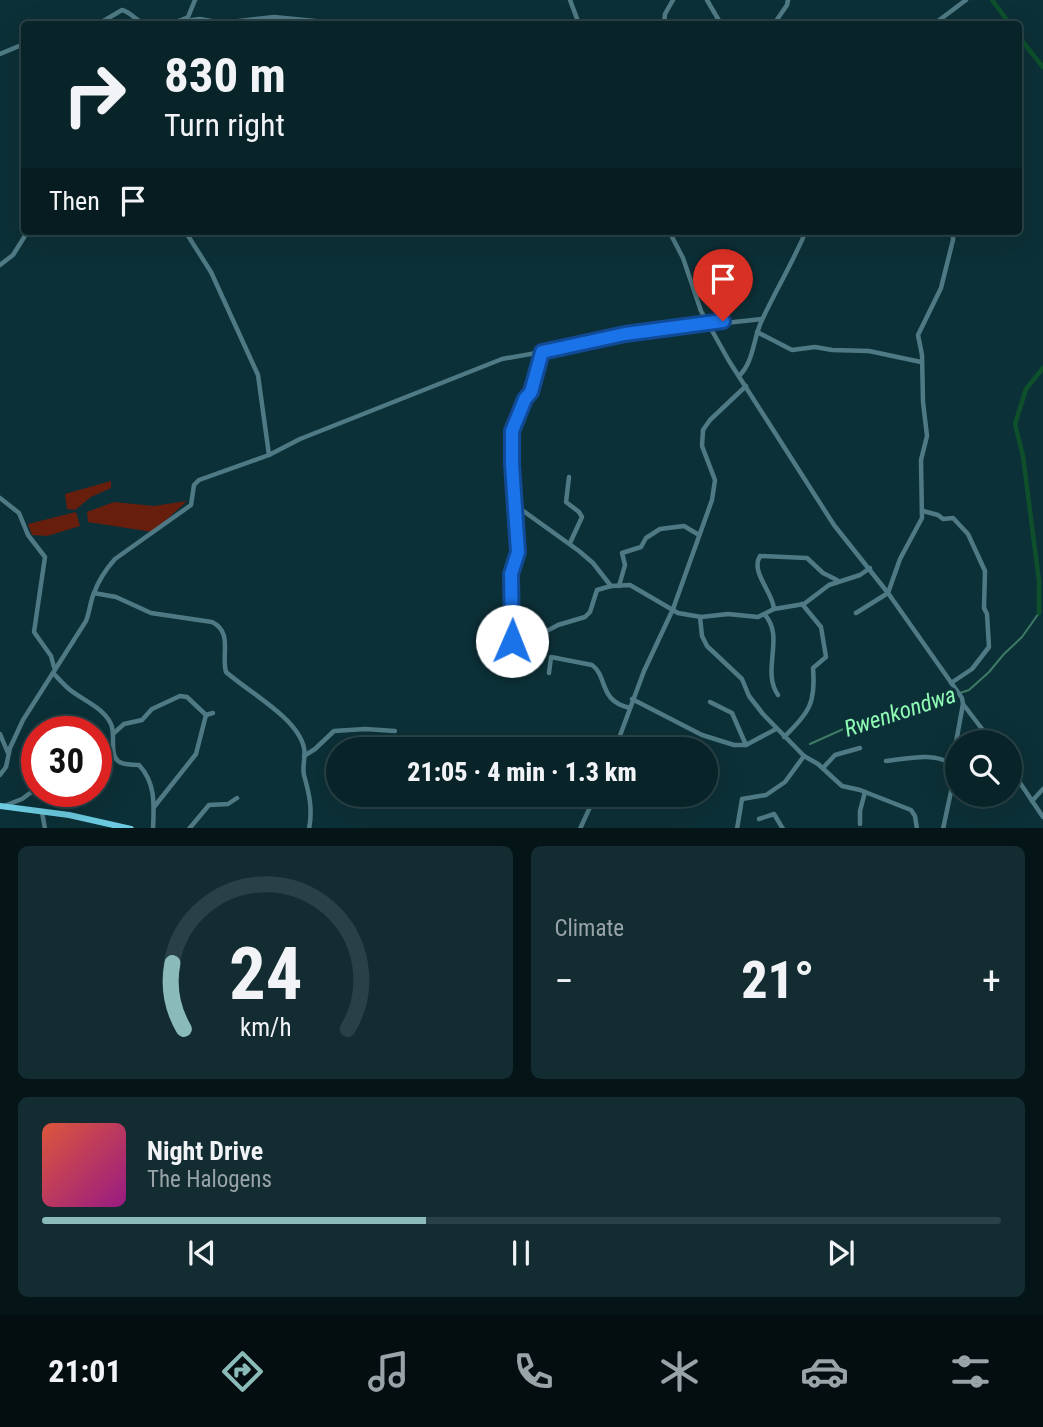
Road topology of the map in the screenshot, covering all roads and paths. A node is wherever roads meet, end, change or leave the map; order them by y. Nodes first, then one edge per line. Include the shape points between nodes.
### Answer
1 (195, 0) edge
2 (570, 0) edge
3 (673, 0) edge
4 (707, 0) edge
5 (788, 0) edge
6 (965, 0) edge
7 (103, 21) edge
8 (144, 21) edge
9 (186, 21) edge
10 (189, 21) edge
11 (210, 21) edge
12 (241, 21) edge
13 (315, 21) edge
14 (578, 21) edge
15 (664, 21) edge
16 (719, 21) edge
17 (776, 21) edge
18 (938, 21) edge
19 (21, 45) edge
20 (0, 54) edge
21 (26, 235) edge
22 (188, 235) edge
23 (671, 235) edge
24 (804, 235) edge
25 (953, 235) edge
26 (0, 265) edge
27 (762, 319) junction
28 (707, 323) junction
29 (757, 332) junction
30 (542, 352) junction
31 (921, 362) junction
32 (739, 376) junction
33 (746, 387) junction
34 (269, 455) junction
35 (569, 477) dead end
36 (0, 498) edge
37 (514, 504) junction
38 (923, 510) junction
39 (929, 514) junction
40 (922, 518) junction
41 (699, 534) junction
42 (570, 543) junction
43 (870, 568) junction
44 (838, 581) junction
45 (611, 586) junction
46 (619, 586) junction
47 (94, 593) junction
48 (888, 593) junction
49 (802, 604) junction
50 (673, 609) junction
51 (774, 609) junction
52 (856, 613) dead end
53 (765, 615) junction
54 (700, 617) junction
55 (54, 671) junction
56 (549, 673) dead end
57 (951, 683) junction
58 (778, 695) dead end
59 (632, 699) junction
60 (962, 701) junction
61 (710, 702) dead end
62 (629, 708) junction
63 (213, 713) dead end
64 (206, 715) junction
65 (776, 729) junction
66 (114, 730) junction
67 (958, 730) edge
68 (983, 730) edge
69 (395, 731) dead end
70 (0, 734) edge
71 (619, 737) edge
72 (784, 737) junction
73 (746, 745) junction
74 (304, 746) junction
75 (860, 748) dead end
76 (315, 749) junction
77 (9, 754) junction
78 (114, 755) joint
79 (304, 756) junction
80 (804, 756) junction
81 (886, 761) dead end
82 (945, 761) edge
83 (823, 768) junction
84 (0, 775) edge
85 (1022, 786) edge
86 (1043, 789) edge
87 (865, 792) junction
88 (21, 798) edge
89 (237, 798) dead end
90 (1032, 801) junction
91 (1, 806) edge
92 (154, 807) junction
93 (589, 807) edge
94 (948, 807) edge
95 (42, 811) junction
96 (1043, 816) edge
97 (759, 819) dead end
98 (860, 824) dead end
99 (45, 828) edge
100 (131, 828) edge
101 (153, 828) edge
102 (189, 828) edge
103 (309, 828) edge
104 (580, 828) edge
105 (737, 828) edge
106 (783, 828) edge
107 (917, 828) edge
108 (943, 828) edge

1 - 9 street
2 - 14 street
3 - 15 street
4 - 16 street
5 - 17 street
6 - 18 street
7 - 8 street via 122,9
10 - 11 street
12 - 13 street via 274,17
19 - 20 street
21 - 26 street via 16,253
22 - 34 street via 211,272 258,375
23 - 28 street
24 - 27 street
25 - 31 street via 941,288 918,332
27 - 28 street
27 - 29 street
28 - 30 street
28 - 32 street
29 - 31 street via 792,350 869,351
29 - 32 street
30 - 34 street via 481,366
30 - 37 street via 531,392 512,431
31 - 38 street via 927,436 921,460
32 - 33 street
33 - 41 street via 703,430 702,446 715,490
33 - 43 street via 834,525
34 - 47 street via 196,482 191,505 115,559
35 - 42 street via 566,502 582,517
36 - 55 street via 19,513 29,537 45,557 34,633 51,656
37 - 42 street
37 - 45 street via 518,552 510,577 512,645 585,617 597,590
38 - 39 street
38 - 40 street
39 - 40 street
39 - 57 street via 953,518 965,530 985,571 989,647 972,669
40 - 48 street
41 - 46 street via 684,526 657,530 641,547 622,553 625,565
41 - 50 street
42 - 45 street via 593,562
43 - 44 street
43 - 48 street
44 - 49 street
44 - 51 street via 807,558 760,556 757,568
45 - 46 street
46 - 50 street via 635,586
47 - 55 street via 86,621
47 - 74 street via 116,597 151,613 216,623 225,640 226,673 284,718
48 - 52 street
48 - 57 street
49 - 51 street
49 - 72 street via 821,627 826,657 813,668 810,709
50 - 54 street
50 - 59 street
51 - 53 street
53 - 54 street
53 - 58 street via 773,631 772,682
54 - 65 street via 705,643 742,679 748,696
55 - 66 street via 104,715
55 - 77 street via 23,720
56 - 62 street via 553,657 592,665 609,696
57 - 60 street
59 - 62 street
59 - 73 street via 703,736
60 - 67 street
60 - 68 street
61 - 73 street via 732,713
62 - 71 street
63 - 64 street
64 - 66 street via 180,696 152,709 142,720
64 - 92 street via 196,754
65 - 72 street
65 - 73 street
66 - 78 street
69 - 76 street via 334,731
70 - 77 street
72 - 80 street
74 - 76 street
74 - 79 street
75 - 83 street via 835,755
76 - 79 street
77 - 84 street
78 - 92 street via 120,763 142,767 150,781
79 - 103 street
80 - 83 street
80 - 105 street via 785,782 766,795 742,799
81 - 82 street via 923,757
83 - 87 street via 839,785
85 - 90 street
86 - 90 street
87 - 98 street
87 - 107 street via 911,810
88 - 91 street
89 - 102 street via 228,804 209,805
90 - 96 street
91 - 95 main road
92 - 101 street
93 - 104 street
94 - 108 street
95 - 99 street
95 - 100 main road
97 - 106 street via 774,814

